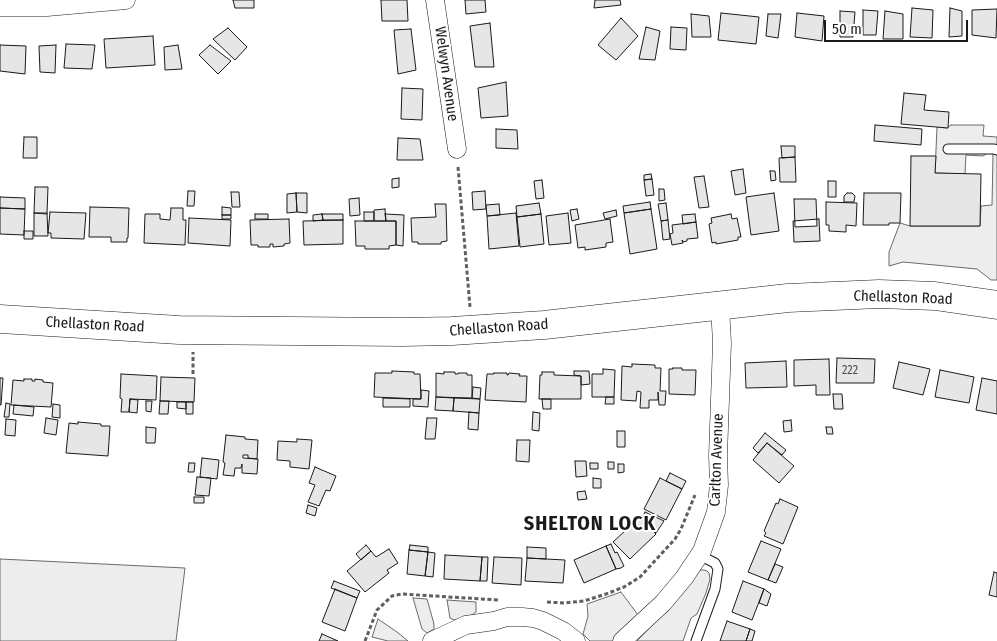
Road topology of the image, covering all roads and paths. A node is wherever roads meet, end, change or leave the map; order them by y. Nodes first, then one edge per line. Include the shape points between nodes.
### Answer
1 (126, 0) edge
2 (436, 0) edge
3 (47, 3) edge
4 (0, 7) edge
5 (457, 149) joint
6 (948, 149) dead end
7 (997, 150) edge
8 (997, 305) edge
9 (720, 306) junction
10 (0, 319) edge
11 (472, 330) junction
12 (695, 495) dead end
13 (699, 555) junction
14 (506, 600) dead end
15 (545, 602) dead end
16 (365, 641) edge
17 (432, 641) edge
18 (576, 641) edge
19 (622, 641) edge
20 (696, 641) edge

1 - 3 street
2 - 5 street, Welwyn Avenue
3 - 4 street
5 - 11 path
6 - 7 lane
8 - 9 main road, Chellaston Road via 935,296 879,294 788,298
9 - 11 main road, Chellaston Road
9 - 13 street, Carlton Avenue via 719,485 716,512
10 - 11 main road, Chellaston Road via 179,330
12 - 15 path via 675,539 640,577 624,587 584,602
13 - 19 street, Carlton Avenue via 666,599
13 - 20 lane via 715,563 718,569 715,589
14 - 16 path via 392,596 376,610
17 - 18 street via 466,625 507,617 543,621

